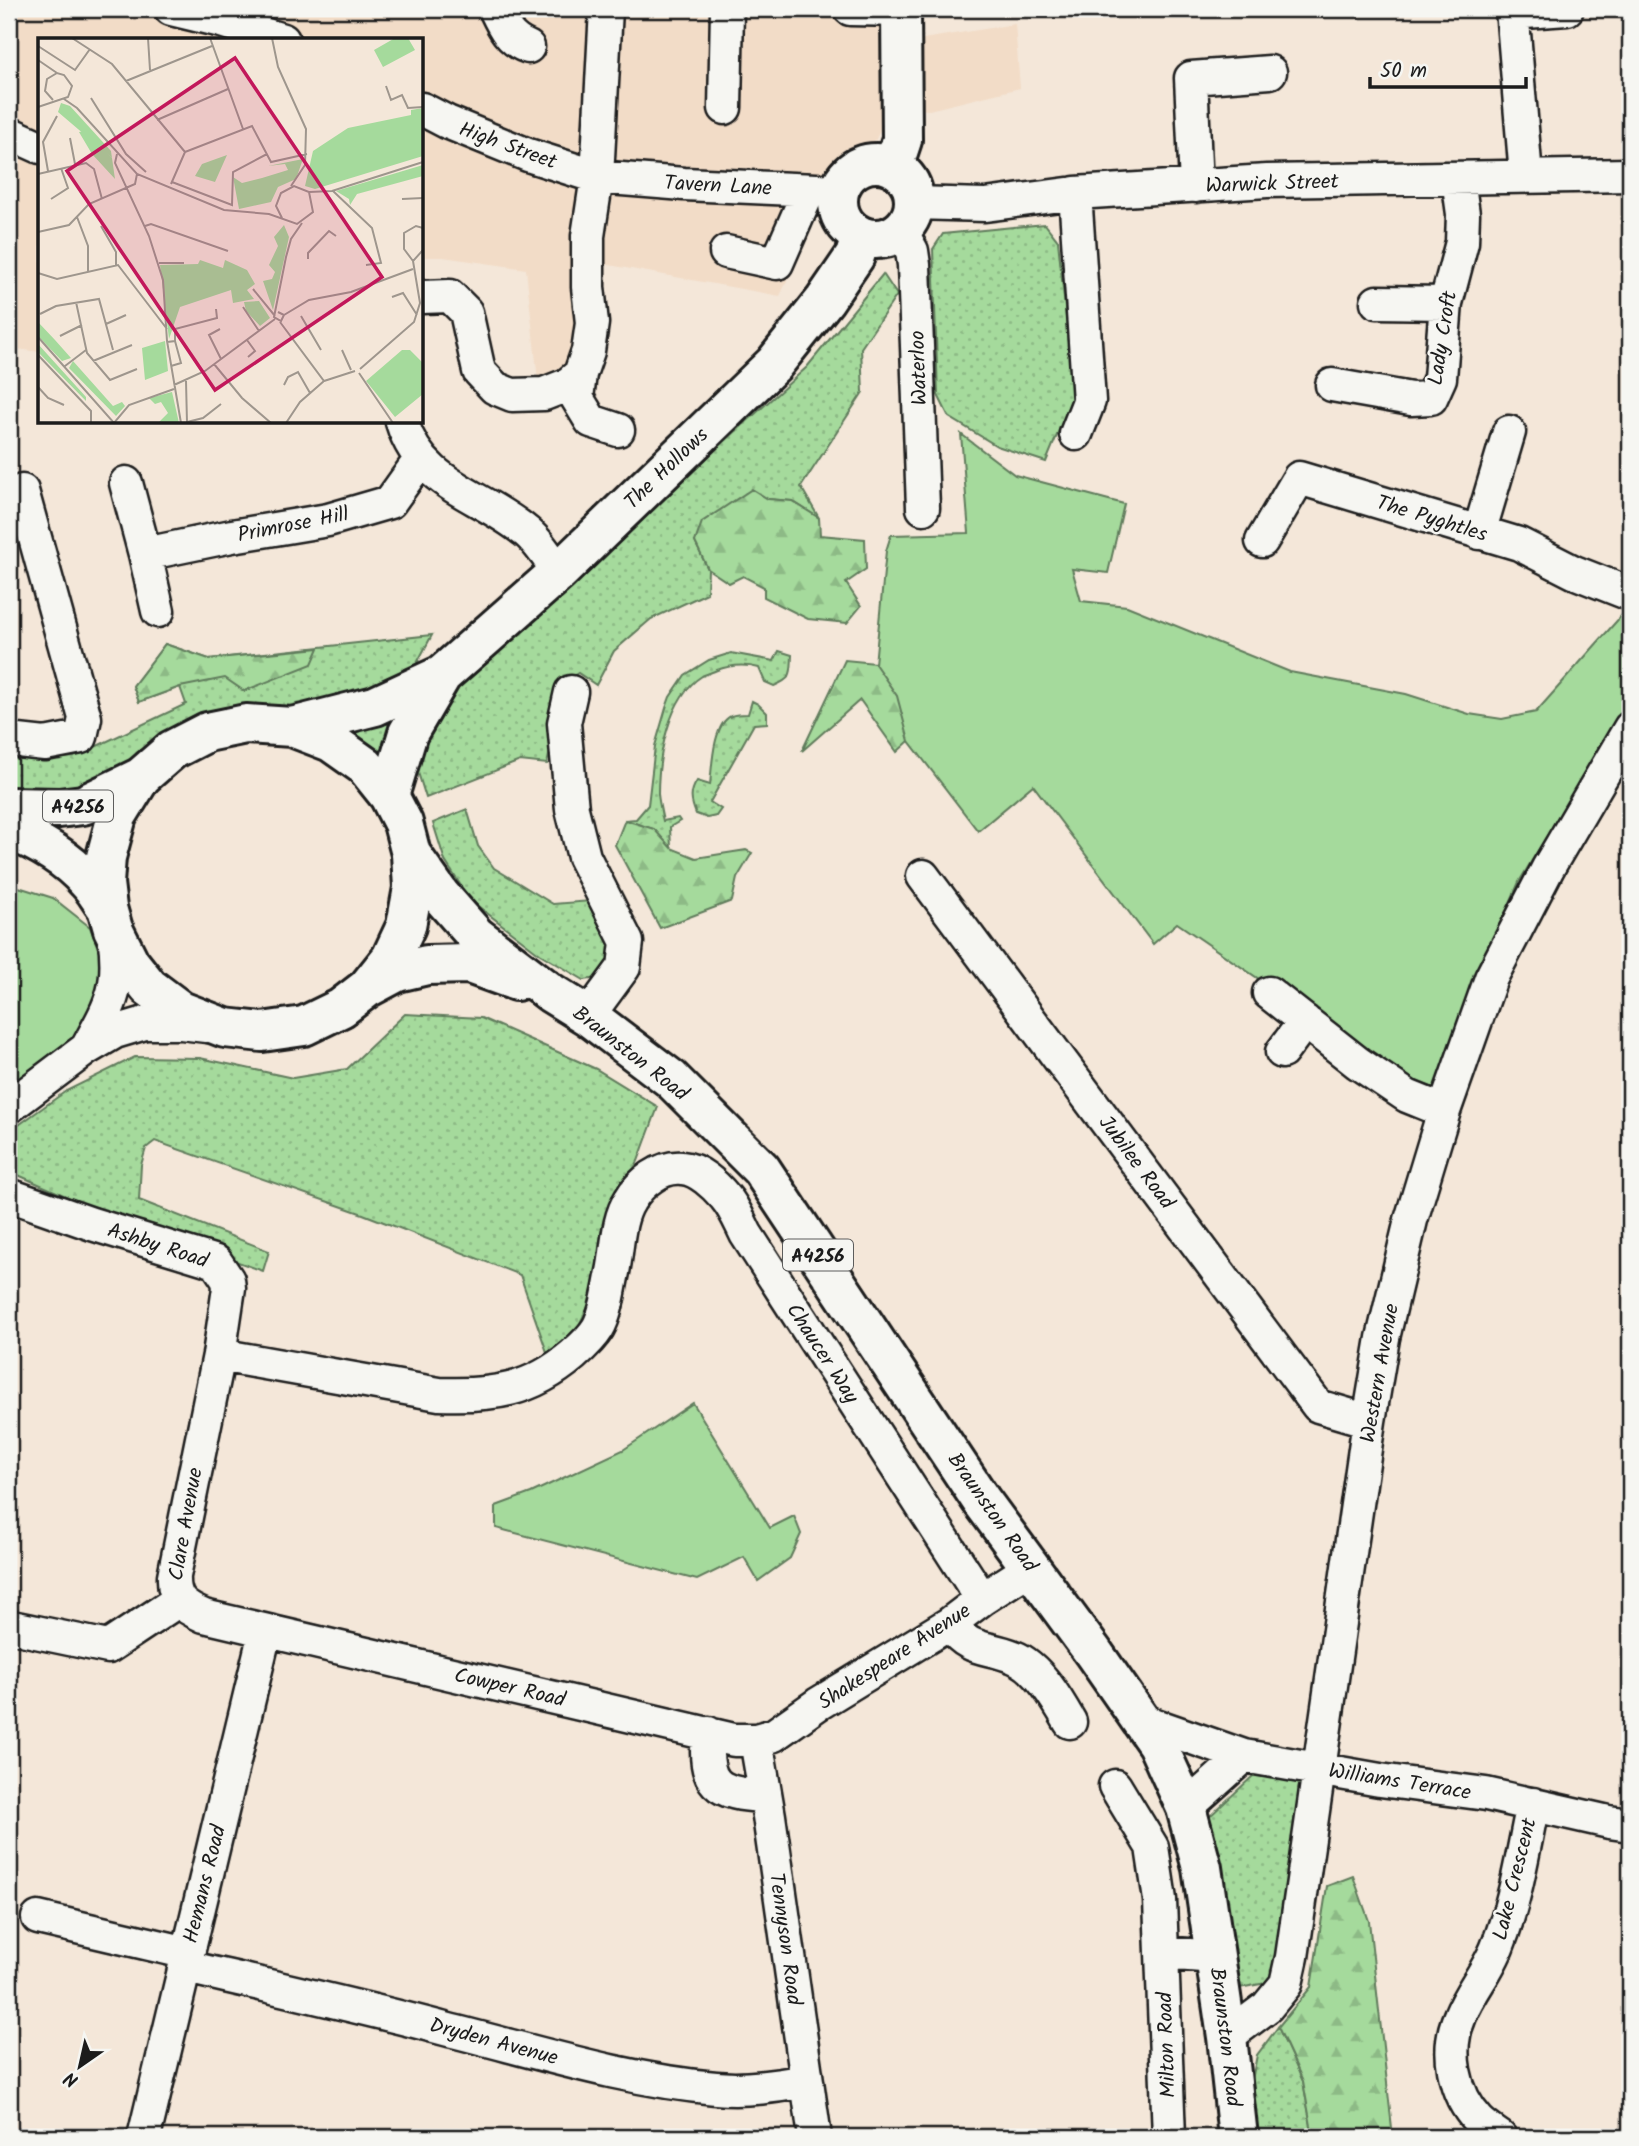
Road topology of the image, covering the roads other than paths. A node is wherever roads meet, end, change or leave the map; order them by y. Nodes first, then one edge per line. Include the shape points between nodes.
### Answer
1 (171, 9) edge
2 (495, 9) edge
3 (606, 9) edge
4 (726, 9) edge
5 (754, 9) edge
6 (850, 9) edge
7 (901, 9) edge
8 (1567, 9) edge
9 (1513, 11) edge
10 (276, 38) edge
11 (528, 47) dead end
12 (1270, 72) dead end
13 (724, 108) dead end
14 (424, 110) edge
15 (9, 133) edge
16 (38, 146) edge
17 (893, 167) junction
18 (1630, 175) edge
19 (1526, 176) junction
20 (597, 177) junction
21 (1458, 178) junction
22 (1196, 186) junction
23 (824, 191) junction
24 (1075, 193) junction
25 (908, 217) junction
26 (861, 236) junction
27 (726, 252) dead end
28 (424, 296) edge
29 (1377, 302) dead end
30 (1446, 303) junction
31 (579, 374) junction
32 (1332, 385) dead end
33 (403, 424) edge
34 (618, 430) dead end
35 (1509, 432) dead end
36 (1076, 434) dead end
37 (421, 460) junction
38 (126, 484) dead end
39 (22, 491) dead end
40 (922, 508) dead end
41 (1479, 533) junction
42 (1262, 541) dead end
43 (145, 554) junction
44 (559, 572) junction
45 (1630, 594) edge
46 (158, 611) dead end
47 (442, 675) junction
48 (571, 692) dead end
49 (292, 727) junction
50 (1630, 728) edge
51 (9, 740) edge
52 (141, 777) junction
53 (389, 796) junction
54 (14, 810) edge
55 (411, 853) junction
56 (923, 876) dead end
57 (110, 919) junction
58 (367, 988) junction
59 (551, 993) junction
60 (1269, 993) dead end
61 (588, 1016) junction
62 (1305, 1021) junction
63 (225, 1028) junction
64 (86, 1049) junction
65 (1282, 1052) dead end
66 (9, 1107) edge
67 (1444, 1111) junction
68 (9, 1195) edge
69 (219, 1355) junction
70 (1369, 1422) junction
71 (1031, 1567) junction
72 (982, 1599) junction
73 (179, 1600) junction
74 (949, 1624) junction
75 (12, 1627) dead end
76 (265, 1632) junction
77 (1141, 1720) junction
78 (1070, 1721) dead end
79 (708, 1733) junction
80 (756, 1740) junction
81 (1244, 1756) junction
82 (1318, 1769) junction
83 (1115, 1786) dead end
84 (765, 1796) junction
85 (1533, 1804) junction
86 (1186, 1808) junction
87 (1630, 1825) edge
88 (38, 1918) dead end
89 (1162, 1953) junction
90 (1216, 1957) junction
91 (187, 1960) junction
92 (1227, 2036) junction
93 (806, 2081) junction
94 (144, 2137) edge
95 (815, 2137) edge
96 (1169, 2137) edge
97 (1238, 2137) edge
98 (1500, 2137) edge

1 - 10 street
2 - 11 street via 506,32
3 - 20 street
4 - 5 street
4 - 13 street
6 - 7 street
7 - 17 main road via 902,140
8 - 9 street
9 - 19 street
12 - 22 street via 1191,78
14 - 20 street, High Street via 528,155
15 - 16 street
17 - 23 main road via 878,163 858,167
17 - 25 main road via 908,180 914,194
18 - 19 street, Warwick Street
19 - 21 street, Warwick Street
20 - 23 street, Tavern Lane
20 - 31 street via 588,236 592,323
21 - 22 street, Warwick Street
21 - 30 street, Lady Croft via 1462,242
22 - 24 street, Warwick Street
23 - 26 main road via 837,198 848,228
23 - 27 street via 777,263
24 - 25 street, Warwick Street
24 - 36 street via 1089,401
25 - 26 main road via 882,239
25 - 40 street, Waterloo via 914,265
26 - 44 main road, The Hollows via 855,256 774,364
28 - 31 street via 450,296 466,312 479,371 495,388 512,395 544,394 567,386
29 - 30 street
30 - 32 street, Lady Croft via 1440,378 1431,398 1411,399
31 - 34 street via 577,398 591,421
33 - 37 street
35 - 41 street
37 - 43 street, Primrose Hill via 390,502 328,520
37 - 44 street via 445,482 528,532
38 - 43 street
39 - 51 street via 85,718 80,737 45,744
41 - 42 street, The Pyghtles via 1299,478
41 - 45 street, The Pyghtles via 1519,544
43 - 46 street
44 - 47 main road, The Hollows
47 - 49 main road via 374,706
47 - 53 main road via 408,733
48 - 61 street via 564,723 572,809 584,858 627,942 624,967
49 - 52 main road via 246,724 208,732 172,750
49 - 53 main road via 331,742 365,766
50 - 67 street, Western Avenue via 1548,868 1491,978
52 - 54 main road, A4256 via 83,805
52 - 57 main road via 117,816 106,857 104,883
53 - 55 main road
54 - 57 main road, A4256 via 23,835 87,880
55 - 58 main road via 413,888 405,926 391,958
55 - 59 main road, Braunston Road / A4256 via 476,936
56 - 70 street, Jubilee Road via 1318,1406
57 - 63 main road via 130,963 149,986 181,1011
57 - 64 street via 118,961 116,987
58 - 59 main road, Braunston Road / A4256 via 397,972 427,965 469,964
58 - 63 main road via 341,1008 304,1026 262,1032
59 - 61 main road, Braunston Road / A4256
60 - 62 street
61 - 71 main road, Braunston Road / A4256 via 671,1079 761,1169 981,1500
62 - 65 street
62 - 67 street via 1407,1096
63 - 64 street via 145,1023
64 - 66 street
67 - 70 street, Western Avenue via 1411,1220
68 - 69 street, Ashby Road via 216,1262 229,1289
69 - 72 street, Chaucer Way via 439,1394 472,1396 530,1384 554,1371 598,1328 628,1202 644,1181 682,1168 702,1175 726,1198
69 - 73 street, Clare Avenue via 174,1576 173,1591
70 - 82 street, Western Avenue
71 - 72 street, Shakespeare Avenue
71 - 77 main road, Braunston Road
72 - 74 street, Shakespeare Avenue
73 - 75 street via 108,1647
73 - 76 street, Clare Avenue via 204,1616
74 - 78 street via 965,1642 1026,1663 1054,1694
74 - 80 street, Shakespeare Avenue via 775,1735
76 - 79 street, Cowper Road
76 - 91 street, Hemans Road
77 - 81 street, Williams Terrace
77 - 86 main road, Braunston Road
79 - 80 street, Cowper Road
79 - 84 street via 705,1757 709,1776 724,1790
80 - 84 street, Tennyson Road
81 - 82 street, Williams Terrace
81 - 86 street
82 - 85 street, Williams Terrace
82 - 92 street, Western Avenue via 1286,1984 1267,2007
83 - 89 street, Milton Road via 1152,1847
84 - 93 street, Tennyson Road
85 - 87 street, Williams Terrace
85 - 98 street, Lake Crescent via 1498,1947 1460,2015 1453,2037 1452,2057 1465,2102
86 - 90 main road, Braunston Road via 1202,1868
88 - 91 street, Dryden Avenue
89 - 90 street
89 - 96 street, Milton Road
90 - 92 main road, Braunston Road
91 - 93 street, Dryden Avenue via 637,2076 717,2088
91 - 94 street, Hemans Road
92 - 97 main road, Braunston Road
93 - 95 street, Tennyson Road

